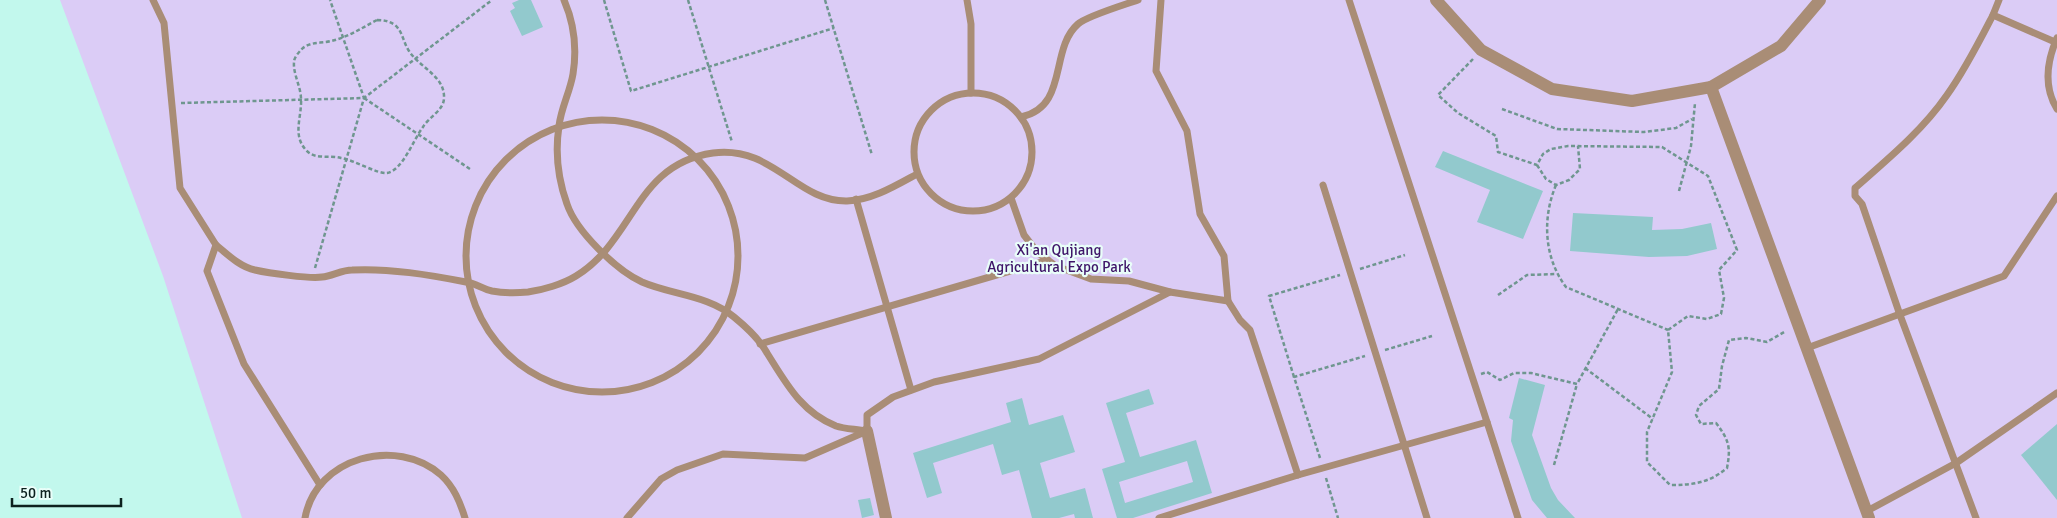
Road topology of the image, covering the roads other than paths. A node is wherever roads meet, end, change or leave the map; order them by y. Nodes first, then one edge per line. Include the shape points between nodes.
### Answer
1 (153, 0) edge
2 (564, 0) edge
3 (967, 0) edge
4 (1138, 0) edge
5 (1161, 0) edge
6 (1349, 0) edge
7 (1436, 0) edge
8 (1820, 0) edge
9 (1999, 0) edge
10 (1993, 15) junction
11 (2056, 40) edge
12 (1711, 87) junction
13 (971, 93) junction
14 (2057, 109) edge
15 (1021, 117) junction
16 (559, 126) junction
17 (696, 158) junction
18 (917, 174) junction
19 (1323, 185) dead end
20 (2057, 196) edge
21 (1010, 198) junction
22 (856, 199) junction
23 (216, 245) junction
24 (603, 253) junction
25 (1048, 260) junction
26 (469, 282) junction
27 (1170, 292) junction
28 (1228, 301) junction
29 (887, 307) junction
30 (726, 311) junction
31 (1900, 315) junction
32 (760, 344) junction
33 (1807, 348) junction
34 (912, 390) junction
35 (2057, 393) edge
36 (1487, 422) junction
37 (867, 431) junction
38 (1404, 445) junction
39 (1956, 463) junction
40 (1298, 475) junction
41 (320, 485) junction
42 (1868, 515) edge
43 (305, 518) edge
44 (465, 518) edge
45 (627, 518) edge
46 (886, 518) edge
47 (1159, 518) edge
48 (1427, 518) edge
49 (1518, 518) edge
50 (1976, 518) edge

1 - 23 lane via 164,23 180,188
2 - 16 lane via 571,18 573,75
3 - 13 lane via 971,24
4 - 15 lane via 1079,23 1069,34 1052,92 1042,106
5 - 28 lane via 1156,71 1187,131 1200,214 1224,256
6 - 36 lane
7 - 12 street via 1481,50 1552,89 1632,101
8 - 12 street via 1781,46
9 - 10 lane
10 - 11 lane
10 - 31 lane via 1947,96 1924,124 1855,188 1855,196 1862,204
11 - 14 lane via 2049,55 2048,82
12 - 33 street
13 - 15 lane via 990,95
13 - 18 lane via 952,96 923,120 914,146
15 - 21 lane via 1030,133 1033,154 1029,174
16 - 17 lane via 604,119 647,126 685,147
16 - 24 lane via 556,150 568,206
16 - 26 lane via 519,147 487,181 469,224 466,271
17 - 22 lane via 736,153 752,156 827,198
17 - 24 lane via 673,167 654,182
17 - 30 lane via 715,178 734,218 739,261
18 - 21 lane via 928,192 963,211 983,211
18 - 22 lane via 886,191
19 - 38 lane
20 - 31 lane via 2004,276
21 - 25 lane via 1024,235
22 - 29 lane
23 - 26 lane via 235,261 253,270 320,278 350,270 374,270
23 - 41 lane via 207,271 244,364
24 - 26 lane via 576,276 528,292 491,291
24 - 30 lane via 642,282 693,296
25 - 27 lane via 1091,279 1129,281
25 - 29 lane
26 - 30 lane via 479,316 506,353 544,380 590,392 636,388 676,370 709,341
27 - 28 lane
27 - 34 lane via 1039,359 934,382
28 - 40 lane via 1250,330
29 - 32 lane
29 - 34 lane
30 - 32 lane
31 - 33 lane
31 - 39 lane
32 - 37 lane via 806,409 838,427
33 - 42 street
34 - 37 lane via 893,397 867,415
35 - 39 lane
36 - 38 lane
36 - 49 lane
37 - 45 lane via 805,458 723,454 677,470 661,479
37 - 46 street
38 - 40 lane
38 - 48 lane
39 - 42 lane
39 - 50 lane
40 - 47 lane
41 - 43 lane
41 - 44 lane via 340,467 365,456 392,454 418,461 441,476 458,497

